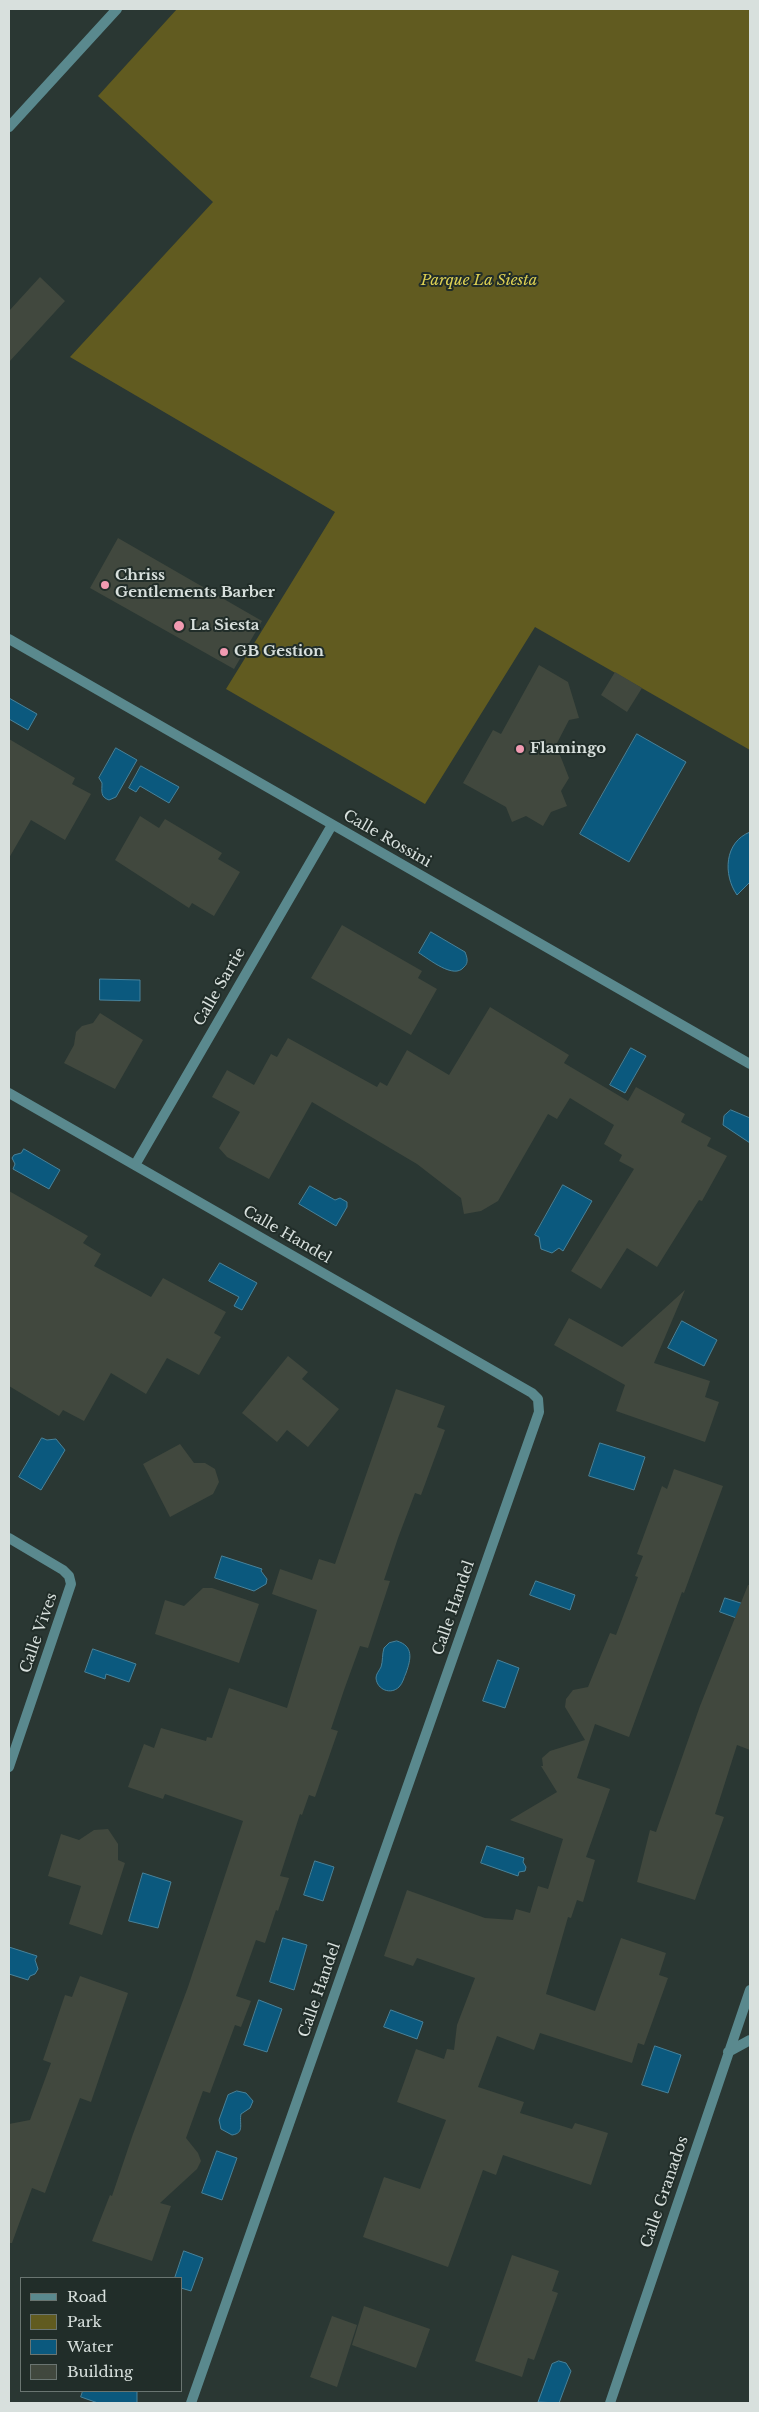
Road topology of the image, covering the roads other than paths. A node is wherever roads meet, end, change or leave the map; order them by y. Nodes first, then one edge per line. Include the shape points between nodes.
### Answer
1 (116, 9) edge
2 (9, 127) edge
3 (9, 639) edge
4 (332, 825) junction
5 (750, 1064) edge
6 (9, 1093) edge
7 (134, 1165) junction
8 (9, 1538) edge
9 (9, 1767) edge
10 (750, 1990) edge
11 (750, 2040) edge
12 (728, 2052) junction
13 (191, 2403) edge
14 (610, 2403) edge

1 - 2 street
3 - 4 street, Calle Rossini
4 - 5 street, Calle Rossini
4 - 7 street, Calle Sartie
6 - 7 street, Calle Handel
7 - 13 street, Calle Handel via 532,1393 540,1408
8 - 9 street, Calle Vives via 63,1570 71,1584
10 - 12 street, Calle Granados
11 - 12 street
12 - 14 street, Calle Granados

